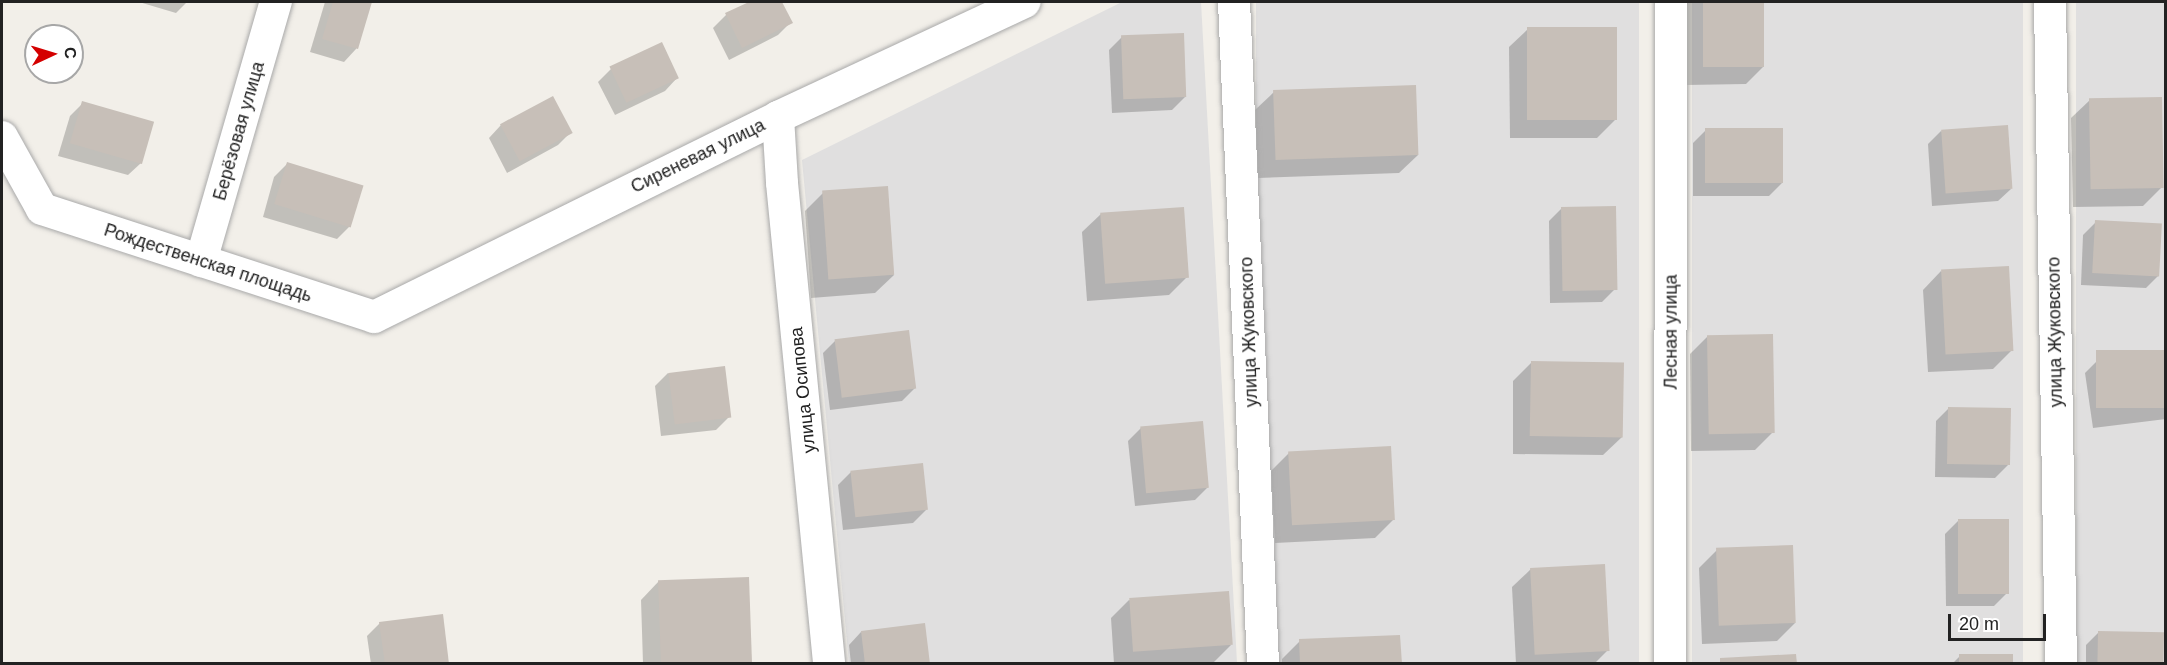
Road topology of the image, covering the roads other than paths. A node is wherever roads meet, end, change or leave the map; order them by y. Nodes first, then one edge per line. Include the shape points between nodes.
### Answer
1 (276, 2) edge
2 (1025, 2) edge
3 (1234, 2) edge
4 (1671, 2) edge
5 (2050, 2) edge
6 (778, 117) junction
7 (2, 137) edge
8 (201, 261) junction
9 (374, 317) joint
10 (829, 663) edge
11 (1263, 663) edge
12 (1670, 663) edge
13 (2061, 663) edge

1 - 8 street, Берёзовая улица
2 - 6 street, Сиреневая улица
3 - 11 street, улица Жуковского
4 - 12 street, Лесная улица
5 - 13 street, улица Жуковского
6 - 9 street, Сиреневая улица
6 - 10 street, улица Осипова
7 - 8 street, Рождественская площадь via 42,209
8 - 9 street, Рождественская площадь

